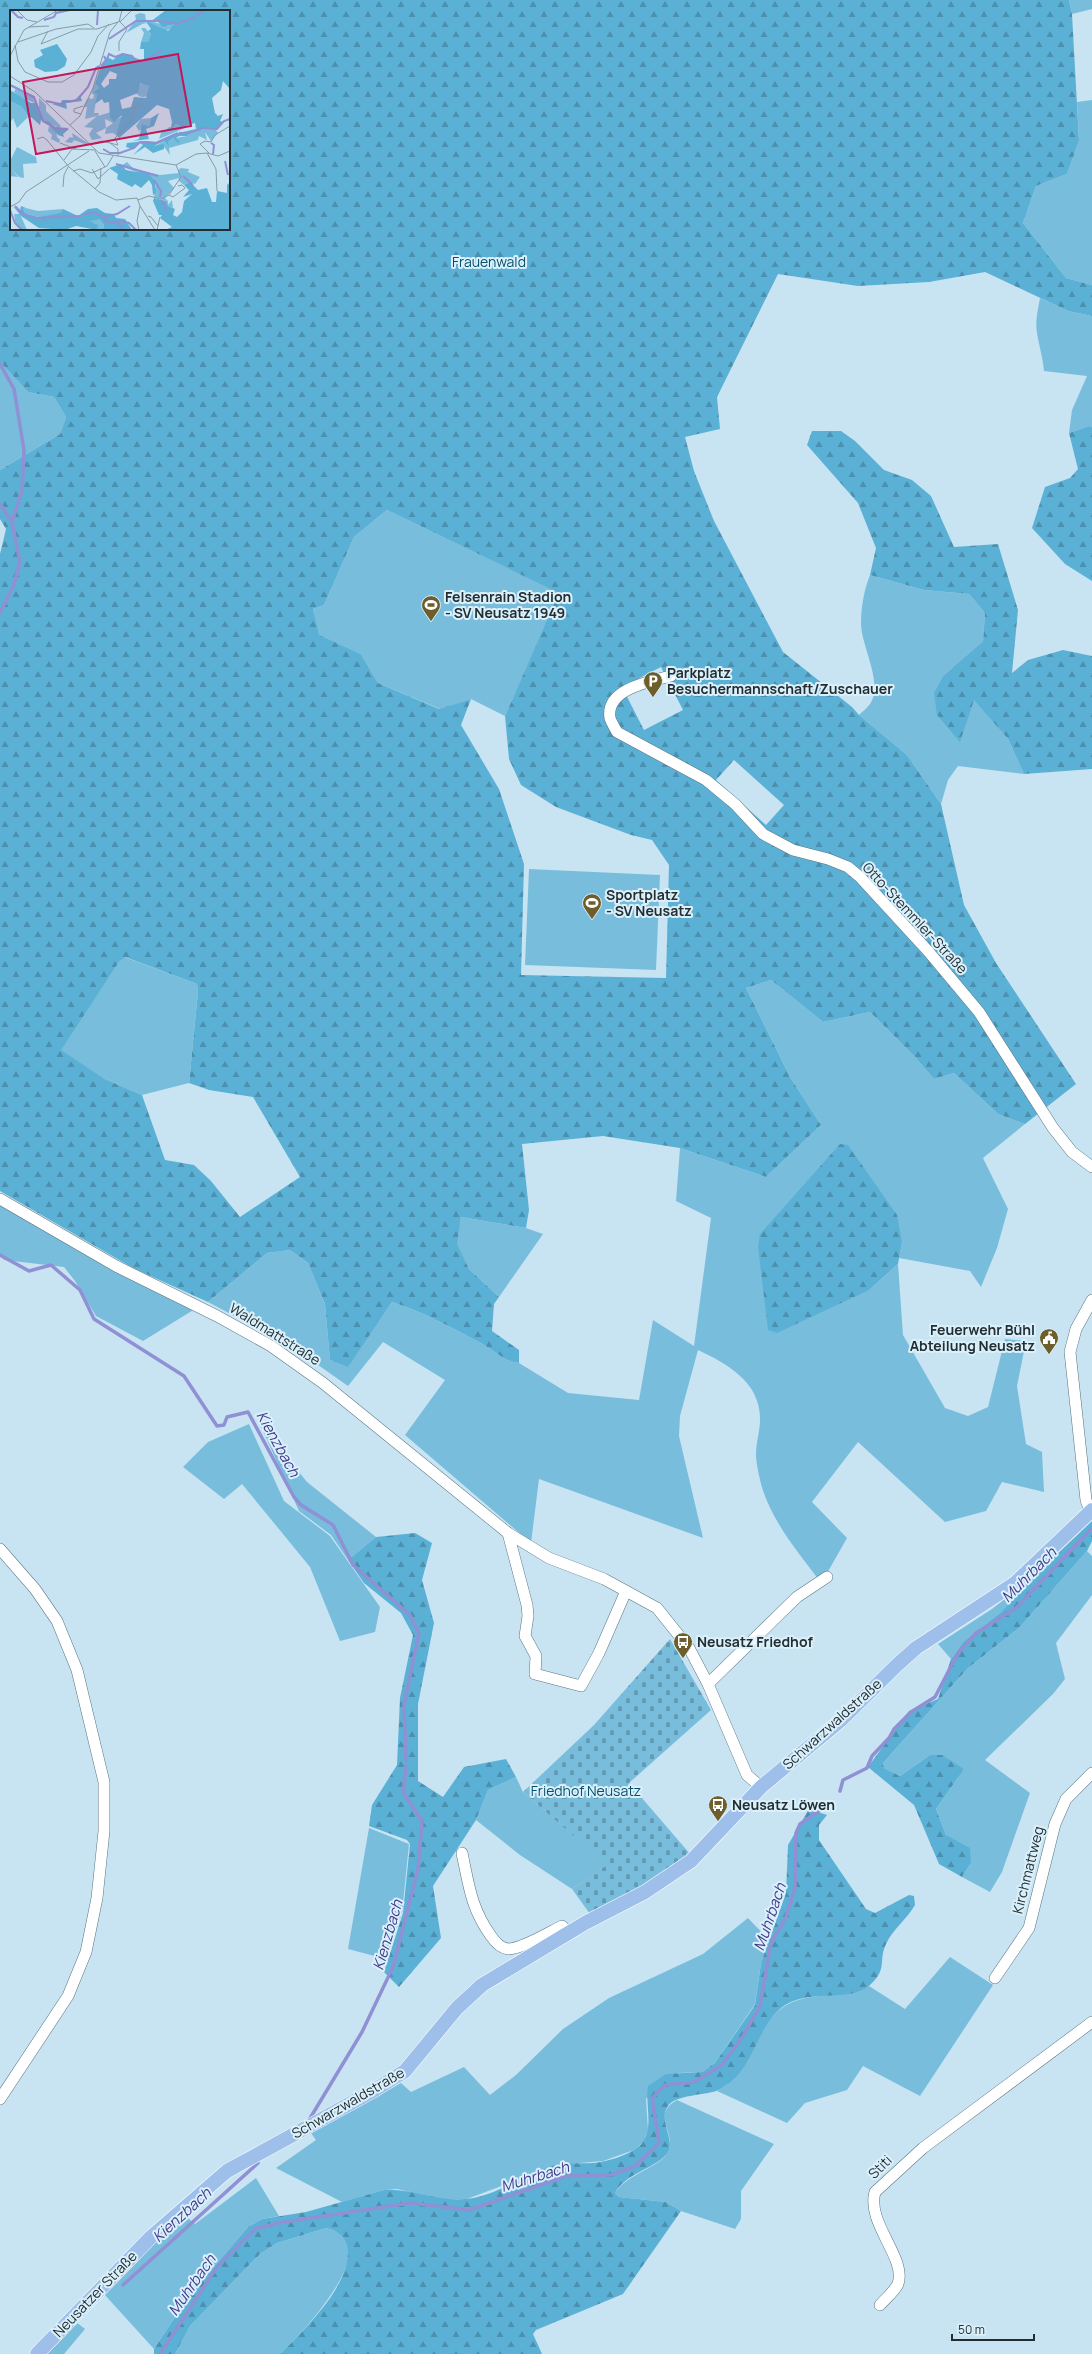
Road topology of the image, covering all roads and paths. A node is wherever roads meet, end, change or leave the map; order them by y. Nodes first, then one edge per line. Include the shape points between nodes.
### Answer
1 (671, 676) dead end
2 (1092, 1167) edge
3 (0, 1199) edge
4 (1092, 1300) edge
5 (1091, 1511) edge
6 (508, 1533) junction
7 (0, 1549) edge
8 (827, 1577) dead end
9 (626, 1591) junction
10 (708, 1684) junction
11 (1092, 1772) edge
12 (761, 1787) junction
13 (462, 1853) dead end
14 (568, 1932) junction
15 (995, 1978) dead end
16 (1092, 2022) edge
17 (0, 2099) edge
18 (227, 2171) joint
19 (880, 2305) dead end
20 (37, 2354) edge

1 - 2 street, Otto-Stemmler-Straße via 648,682 617,696 611,705 610,718 617,732 706,780 735,804 763,834 793,850 828,858 848,867 860,877 928,951 979,1012 1054,1128 1072,1152
3 - 6 street, Waldmattstraße via 116,1266 217,1316 284,1354 324,1383
4 - 5 street via 1076,1329 1070,1352 1086,1500
5 - 12 main road, Schwarzwaldstraße via 1015,1583 916,1648 840,1721
6 - 9 street, Waldmattstraße via 550,1558
6 - 9 street via 527,1606 525,1636 536,1656 535,1674 580,1686
7 - 17 street via 35,1589 56,1621 77,1670 104,1782 104,1831 97,1898 86,1952 68,1996
8 - 10 street via 797,1598
9 - 10 street, Waldmattstraße via 657,1608 672,1624 689,1648
10 - 12 street, Waldmattstraße via 747,1775
11 - 15 street, Kirchmattweg via 1066,1799 1055,1824 1029,1928
12 - 14 main road, Schwarzwaldstraße via 690,1861 645,1892
13 - 14 street via 478,1918 497,1945 508,1949 562,1926
14 - 18 main road, Schwarzwaldstraße via 482,1985 457,2008 405,2071
16 - 19 street, Stiti via 923,2148 875,2192 873,2210 899,2270 898,2283
18 - 20 main road, Neusatzer Straße via 151,2237

